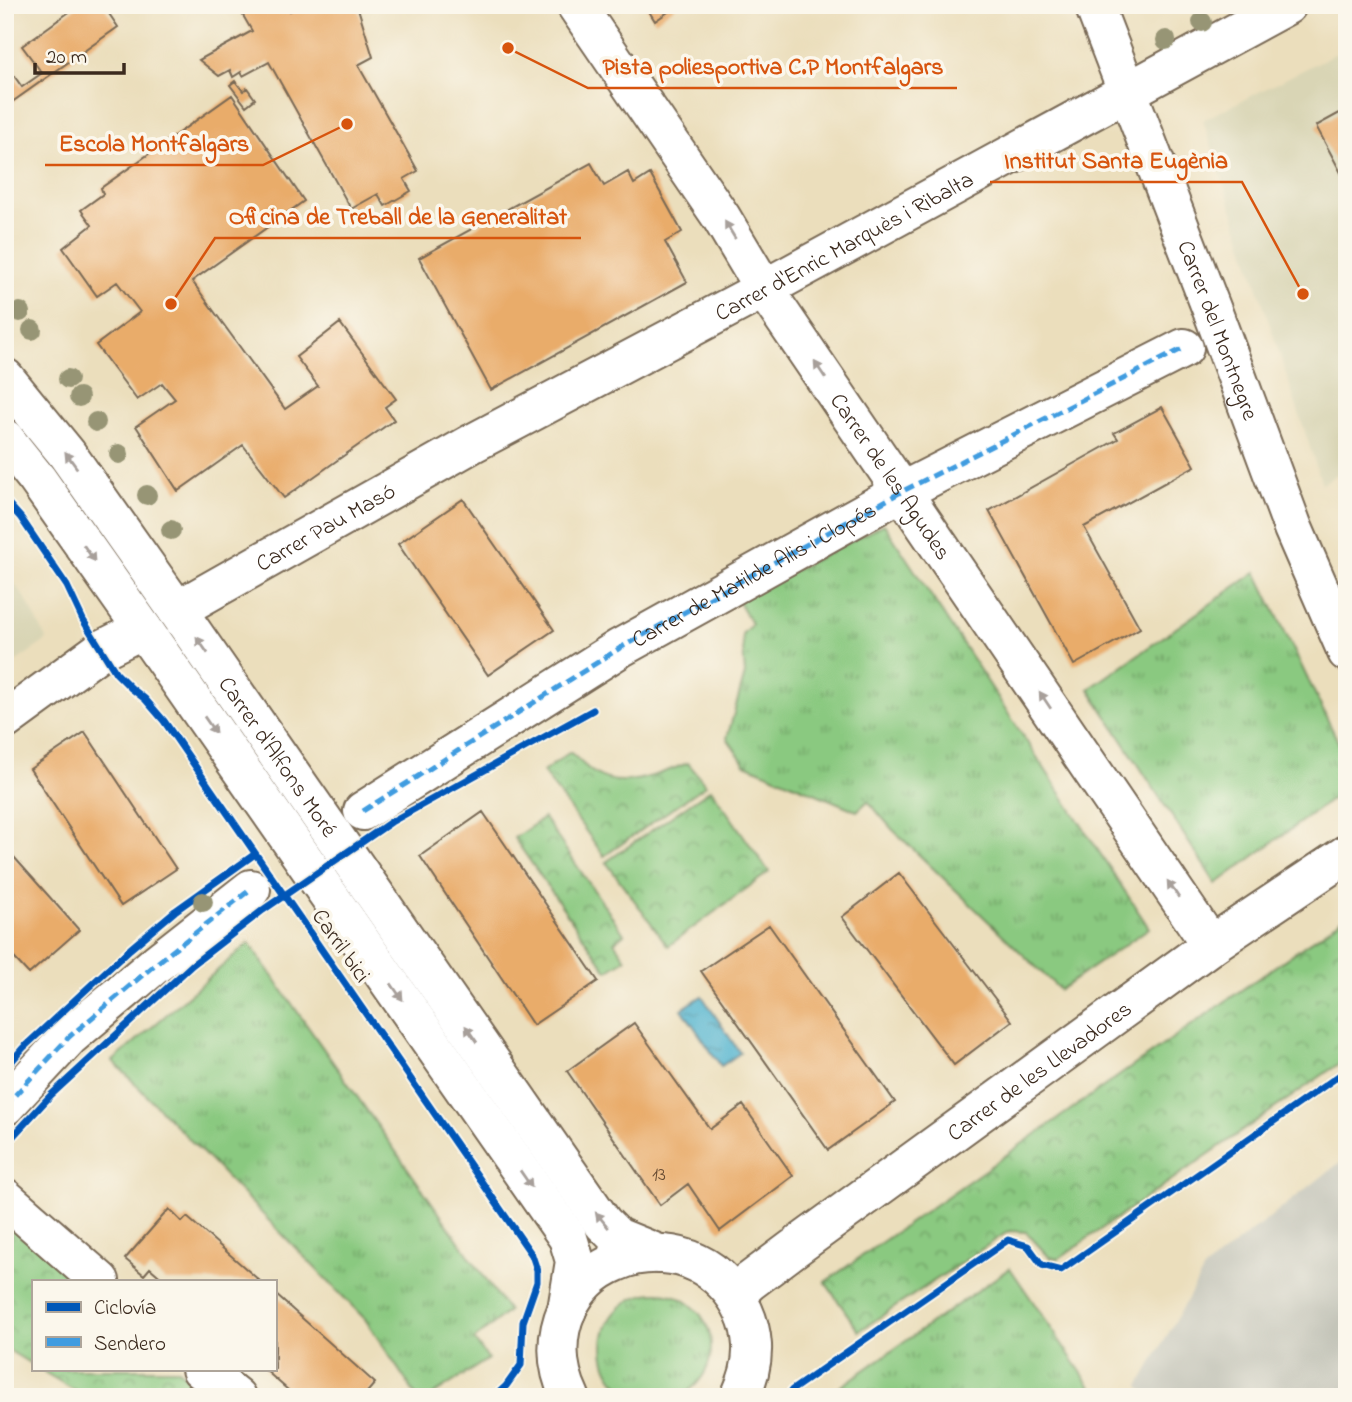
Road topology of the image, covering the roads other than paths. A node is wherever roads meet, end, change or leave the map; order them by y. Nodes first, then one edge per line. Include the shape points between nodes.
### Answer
1 (576, 5) edge
2 (1094, 5) edge
3 (1287, 5) edge
4 (1127, 91) junction
5 (764, 289) junction
6 (1184, 348) dead end
7 (5, 378) edge
8 (5, 439) edge
9 (473, 443) joint
10 (903, 491) junction
11 (177, 610) junction
12 (144, 629) junction
13 (1347, 652) edge
14 (5, 720) edge
15 (363, 811) dead end
16 (1347, 854) edge
17 (251, 889) dead end
18 (1211, 945) junction
19 (5, 1106) edge
20 (5, 1198) edge
21 (659, 1254) junction
22 (99, 1280) edge
23 (735, 1295) junction
24 (567, 1310) junction
25 (202, 1370) edge
26 (746, 1390) edge
27 (236, 1397) edge
28 (570, 1397) edge

5 -> 1 street, Carrer de les Agudes via 722,217
2 - 4 street, Carrer del Montnegre
3 - 4 street, Carrer d'Enric Marquès i Ribalta
4 - 5 street, Carrer d'Enric Marquès i Ribalta
4 - 13 street, Carrer del Montnegre via 1293,528
5 - 9 street, Carrer d'Enric Marquès i Ribalta
10 -> 5 street, Carrer de les Agudes
6 - 10 street, Carrer de Matilde Alis i Clopés
11 -> 7 street, Carrer d'Alfons Moré via 67,454
8 -> 12 street, Carrer d'Alfons Moré
9 - 11 street, Carrer Pau Masó
10 - 15 street, Carrer de Matilde Alis i Clopés via 621,648
18 -> 10 street, Carrer de les Agudes
21 -> 11 street, Carrer d'Alfons Moré via 617,1237 603,1223
12 - 14 street via 102,650
12 -> 24 street, Carrer d'Alfons Moré via 568,1238 575,1261
16 - 18 street, Carrer de les Llevadores
17 - 19 street via 69,1037
18 - 23 street, Carrer de les Llevadores
20 - 22 street
21 - 23 street via 693,1261
21 - 24 street via 605,1266 576,1293
23 - 26 street via 750,1328
24 - 28 street, Carrer d'Alfons Moré via 558,1355
25 - 27 street

